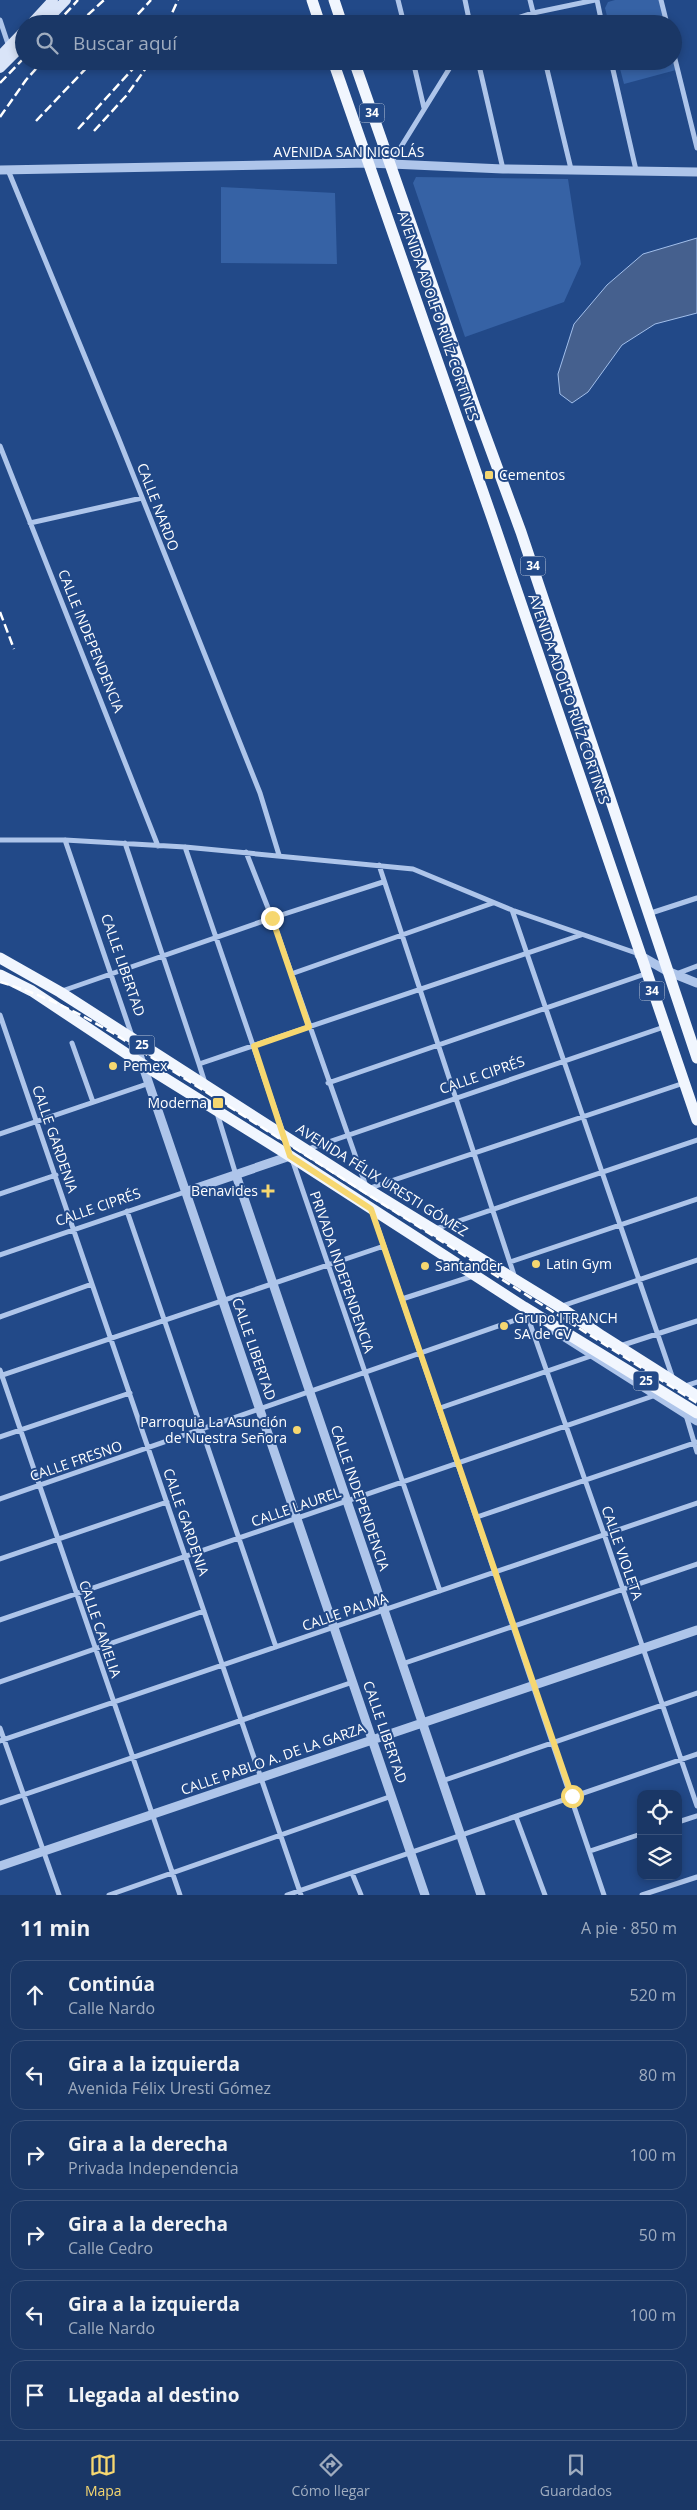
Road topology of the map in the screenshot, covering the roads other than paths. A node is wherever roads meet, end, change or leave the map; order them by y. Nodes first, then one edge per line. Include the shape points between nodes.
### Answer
1 (53, 0) edge
2 (66, 0) edge
3 (312, 0) edge
4 (334, 0) edge
5 (398, 0) edge
6 (465, 0) edge
7 (530, 0) edge
8 (596, 0) edge
9 (661, 0) edge
10 (533, 13) junction
11 (39, 15) edge
12 (52, 15) edge
13 (317, 15) edge
14 (339, 15) edge
15 (402, 15) edge
16 (468, 15) edge
17 (527, 15) edge
18 (600, 15) edge
19 (665, 15) edge
20 (0, 20) edge
21 (15, 41) edge
22 (9, 47) junction
23 (15, 53) edge
24 (0, 56) edge
25 (0, 68) edge
26 (335, 70) edge
27 (357, 70) edge
28 (415, 70) edge
29 (448, 70) edge
30 (480, 70) edge
31 (547, 70) edge
32 (613, 70) edge
33 (678, 70) edge
34 (424, 108) junction
35 (697, 148) edge
36 (369, 163) junction
37 (390, 164) junction
38 (503, 169) junction
39 (571, 169) junction
40 (4, 170) edge
41 (636, 170) junction
42 (697, 172) edge
43 (0, 446) edge
44 (142, 498) junction
45 (30, 523) junction
46 (0, 840) edge
47 (65, 840) junction
48 (125, 843) junction
49 (158, 846) junction
50 (185, 847) junction
51 (246, 852) junction
52 (279, 855) junction
53 (379, 866) junction
54 (383, 882) junction
55 (697, 898) edge
56 (493, 902) junction
57 (512, 910) junction
58 (647, 914) junction
59 (272, 918) junction
60 (402, 935) junction
61 (581, 935) junction
62 (217, 937) junction
63 (528, 953) junction
64 (639, 954) junction
65 (164, 956) junction
66 (0, 958) edge
67 (697, 966) edge
68 (671, 973) junction
69 (292, 974) junction
70 (646, 974) junction
71 (0, 975) edge
72 (112, 975) junction
73 (697, 983) edge
74 (421, 991) junction
75 (60, 992) junction
76 (546, 1007) junction
77 (0, 1015) edge
78 (309, 1027) junction
79 (665, 1027) junction
80 (134, 1040) junction
81 (72, 1043) dead end
82 (438, 1045) junction
83 (254, 1046) junction
84 (697, 1058) edge
85 (566, 1061) junction
86 (142, 1064) junction
87 (199, 1064) junction
88 (328, 1083) junction
89 (684, 1083) junction
90 (148, 1084) junction
91 (206, 1086) junction
92 (455, 1099) junction
93 (93, 1102) junction
94 (216, 1110) junction
95 (584, 1115) junction
96 (697, 1120) edge
97 (38, 1122) junction
98 (0, 1134) edge
99 (283, 1134) junction
100 (347, 1135) junction
101 (697, 1140) edge
102 (308, 1150) junction
103 (473, 1153) junction
104 (290, 1156) junction
105 (603, 1172) junction
106 (56, 1175) junction
107 (236, 1175) junction
108 (367, 1189) junction
109 (185, 1192) junction
110 (0, 1194) edge
111 (697, 1199) edge
112 (492, 1207) junction
113 (371, 1209) junction
114 (127, 1211) junction
115 (620, 1225) junction
116 (433, 1229) junction
117 (75, 1230) junction
118 (384, 1246) junction
119 (0, 1255) edge
120 (697, 1260) edge
121 (510, 1262) junction
122 (328, 1265) junction
123 (474, 1276) junction
124 (639, 1279) junction
125 (517, 1283) junction
126 (92, 1284) junction
127 (272, 1284) junction
128 (402, 1298) junction
129 (222, 1300) junction
130 (561, 1308) junction
131 (525, 1312) junction
132 (0, 1317) edge
133 (166, 1320) junction
134 (697, 1321) edge
135 (658, 1334) junction
136 (111, 1339) junction
137 (623, 1345) junction
138 (593, 1353) junction
139 (422, 1354) junction
140 (0, 1370) edge
141 (547, 1370) junction
142 (366, 1374) junction
143 (1, 1376) edge
144 (672, 1376) junction
145 (697, 1382) edge
146 (688, 1386) junction
147 (697, 1391) edge
148 (130, 1392) junction
149 (310, 1392) junction
150 (656, 1395) junction
151 (697, 1396) edge
152 (440, 1408) junction
153 (260, 1409) junction
154 (691, 1414) edge
155 (697, 1421) edge
156 (565, 1425) junction
157 (203, 1429) junction
158 (20, 1430) junction
159 (0, 1437) edge
160 (695, 1442) edge
161 (149, 1448) junction
162 (697, 1452) edge
163 (459, 1463) junction
164 (585, 1480) junction
165 (404, 1482) junction
166 (40, 1485) junction
167 (0, 1498) edge
168 (347, 1500) junction
169 (167, 1502) junction
170 (697, 1503) edge
171 (298, 1518) junction
172 (477, 1518) junction
173 (604, 1534) junction
174 (241, 1538) junction
175 (58, 1539) junction
176 (186, 1557) junction
177 (0, 1559) edge
178 (697, 1564) edge
179 (496, 1572) junction
180 (623, 1590) junction
181 (440, 1591) junction
182 (77, 1594) junction
183 (384, 1610) junction
184 (204, 1611) junction
185 (0, 1620) edge
186 (334, 1627) junction
187 (515, 1627) junction
188 (697, 1630) edge
189 (276, 1647) junction
190 (643, 1648) junction
191 (95, 1649) junction
192 (402, 1664) junction
193 (224, 1666) junction
194 (0, 1682) edge
195 (353, 1682) junction
196 (535, 1686) junction
197 (697, 1693) edge
198 (114, 1703) junction
199 (662, 1705) junction
200 (242, 1721) junction
201 (423, 1723) junction
202 (0, 1728) edge
203 (373, 1740) junction
204 (2, 1741) edge
205 (554, 1742) junction
206 (697, 1754) edge
207 (132, 1758) junction
208 (681, 1759) junction
209 (260, 1778) junction
210 (442, 1781) junction
211 (24, 1794) junction
212 (392, 1796) junction
213 (572, 1796) junction
214 (0, 1803) edge
215 (697, 1806) edge
216 (152, 1815) junction
217 (516, 1816) junction
218 (697, 1816) edge
219 (682, 1821) edge
220 (638, 1835) edge
221 (280, 1836) junction
222 (461, 1836) junction
223 (43, 1851) junction
224 (590, 1851) junction
225 (411, 1854) junction
226 (0, 1866) edge
227 (173, 1873) junction
228 (352, 1873) junction
229 (697, 1876) edge
230 (300, 1893) edge
231 (58, 1895) edge
232 (110, 1895) edge
233 (180, 1895) edge
234 (287, 1895) edge
235 (360, 1895) edge
236 (425, 1895) edge
237 (481, 1895) edge
238 (545, 1895) edge
239 (604, 1895) edge
240 (642, 1895) edge

1 - 11 main road
2 - 12 main road
3 - 13 main road
4 - 14 main road
5 - 15 street
6 - 16 street
7 - 10 street
8 - 10 street
8 - 18 street
9 - 19 street
10 - 17 street
20 - 22 street
21 - 22 main road
22 - 24 main road
23 - 25 main road
26 - 36 main road, AVENIDA ADOLFO RUÍZ CORTINES / 34
27 - 37 main road, AVENIDA ADOLFO RUÍZ CORTINES / 34
28 - 34 street
29 - 34 street
30 - 38 street
31 - 39 street
32 - 41 street
33 - 35 street
34 - 37 street
36 - 37 street, AVENIDA SAN NICOLÁS
36 - 40 street, AVENIDA SAN NICOLÁS
36 - 64 main road, AVENIDA ADOLFO RUÍZ CORTINES / 34
37 - 38 street, AVENIDA SAN NICOLÁS
37 - 58 main road, AVENIDA ADOLFO RUÍZ CORTINES / 34 via 566,661
38 - 39 street, AVENIDA SAN NICOLÁS
39 - 41 street, AVENIDA SAN NICOLÁS
40 - 44 street, CALLE NARDO
41 - 42 street, AVENIDA SAN NICOLÁS
43 - 45 street, CALLE INDEPENDENCIA
44 - 45 street
44 - 52 street, CALLE NARDO via 260,793
45 - 49 street, CALLE INDEPENDENCIA
46 - 47 street
47 - 48 street
47 - 72 street, CALLE LIBERTAD
48 - 49 street
48 - 65 street
49 - 50 street
50 - 51 street
50 - 62 street, PRIVADA INDEPENDENCIA
51 - 52 street
51 - 59 street
52 - 53 street
53 - 54 street
53 - 56 street via 413,869
54 - 59 street
54 - 60 street
55 - 58 street
56 - 57 street
56 - 60 street
57 - 61 street
57 - 63 street
58 - 68 main road, AVENIDA ADOLFO RUÍZ CORTINES / 34
59 - 62 street
59 - 69 street
60 - 69 street
60 - 74 street
61 - 63 street
61 - 64 street
62 - 65 street
62 - 83 street, PRIVADA INDEPENDENCIA
63 - 74 street
63 - 76 street
64 - 68 street
64 - 70 main road, AVENIDA ADOLFO RUÍZ CORTINES / 34
65 - 72 street
65 - 87 street
66 - 75 main road, AVENIDA FÉLIX URESTI GÓMEZ / 25
67 - 68 street
68 - 70 street
68 - 73 street
68 - 84 main road, AVENIDA ADOLFO RUÍZ CORTINES / 34
69 - 78 street
70 - 76 street
70 - 79 main road, AVENIDA ADOLFO RUÍZ CORTINES / 34
71 - 86 main road, AVENIDA FÉLIX URESTI GÓMEZ / 25 via 26,988
72 - 75 street
72 - 80 street, CALLE LIBERTAD
74 - 78 street
74 - 82 street
75 - 80 main road, AVENIDA FÉLIX URESTI GÓMEZ / 25
76 - 82 street
76 - 85 street
77 - 97 street, CALLE GARDENIA
78 - 83 street
78 - 88 street
79 - 85 street, CALLE CIPRÉS
79 - 89 main road, AVENIDA ADOLFO RUÍZ CORTINES / 34
80 - 86 street, CALLE LIBERTAD
80 - 91 main road, AVENIDA FÉLIX URESTI GÓMEZ / 25
81 - 93 street
82 - 88 street
82 - 92 street
83 - 87 street
83 - 99 street, PRIVADA INDEPENDENCIA
85 - 92 street, CALLE CIPRÉS
85 - 95 street
86 - 90 street, CALLE LIBERTAD
86 - 94 main road, AVENIDA FÉLIX URESTI GÓMEZ / 25
87 - 91 street
88 - 100 street
89 - 95 street
89 - 96 main road, AVENIDA ADOLFO RUÍZ CORTINES / 34
90 - 93 street
90 - 109 street, CALLE LIBERTAD
91 - 99 main road, AVENIDA FÉLIX URESTI GÓMEZ / 25
92 - 100 street, CALLE CIPRÉS
92 - 103 street
93 - 97 street
94 - 104 main road, AVENIDA FÉLIX URESTI GÓMEZ / 25
94 - 107 street, CALLE INDEPENDENCIA
95 - 103 street
95 - 105 street
97 - 98 street
97 - 106 street, CALLE GARDENIA
99 - 102 main road, AVENIDA FÉLIX URESTI GÓMEZ / 25
99 - 104 street, PRIVADA INDEPENDENCIA
100 - 102 street, CALLE CIPRÉS
100 - 108 street
101 - 105 street
102 - 108 main road, AVENIDA FÉLIX URESTI GÓMEZ / 25
103 - 108 street
103 - 112 street
104 - 107 street, CALLE CIPRÉS
104 - 113 main road, AVENIDA FÉLIX URESTI GÓMEZ / 25
104 - 122 street, PRIVADA INDEPENDENCIA
105 - 112 street
105 - 115 street
106 - 110 street
106 - 117 street, CALLE GARDENIA
107 - 109 street, CALLE CIPRÉS
107 - 127 street, CALLE INDEPENDENCIA
108 - 116 main road, AVENIDA FÉLIX URESTI GÓMEZ / 25
109 - 114 street, CALLE CIPRÉS
109 - 129 street, CALLE LIBERTAD
111 - 115 street
112 - 116 street
112 - 121 street
113 - 118 street
113 - 123 main road, AVENIDA FÉLIX URESTI GÓMEZ / 25
114 - 117 street, CALLE CIPRÉS
114 - 133 street
115 - 121 street
115 - 124 street
116 - 125 main road, AVENIDA FÉLIX URESTI GÓMEZ / 25
117 - 119 street, CALLE CIPRÉS
117 - 126 street, CALLE GARDENIA
118 - 122 street
118 - 128 street
120 - 124 street
121 - 125 street
122 - 127 street
122 - 142 street, PRIVADA INDEPENDENCIA
123 - 128 street
123 - 131 main road, AVENIDA FÉLIX URESTI GÓMEZ / 25
124 - 130 street
124 - 135 street
125 - 130 main road, AVENIDA FÉLIX URESTI GÓMEZ / 25
126 - 132 street
126 - 136 street, CALLE GARDENIA
127 - 129 street
127 - 149 street, CALLE INDEPENDENCIA
128 - 139 street
129 - 133 street
129 - 153 street, CALLE LIBERTAD
130 - 137 street via 578,1314
130 - 151 main road, AVENIDA FÉLIX URESTI GÓMEZ / 25
131 - 138 main road, AVENIDA FÉLIX URESTI GÓMEZ / 25 via 542,1318
131 - 139 street, CALLE FRESNO
131 - 141 street, CALLE VIOLETA
133 - 136 street
133 - 157 street
134 - 135 street
135 - 137 street
135 - 144 street
136 - 143 street
136 - 148 street, CALLE GARDENIA
137 - 144 street
138 - 141 street
138 - 150 street
138 - 154 main road, AVENIDA FÉLIX URESTI GÓMEZ / 25
139 - 142 street, CALLE FRESNO
139 - 152 street
140 - 143 street, CALLE CAMELIA
141 - 152 street
141 - 156 street, CALLE VIOLETA
142 - 149 street, CALLE FRESNO
142 - 165 street, PRIVADA INDEPENDENCIA
143 - 158 street, CALLE CAMELIA
144 - 146 street
145 - 146 street
146 - 147 street
148 - 158 street
148 - 161 street, CALLE GARDENIA
149 - 153 street, CALLE FRESNO
149 - 168 street, CALLE INDEPENDENCIA
150 - 154 street
150 - 156 street, CALLE LAUREL
152 - 163 street
153 - 157 street, CALLE FRESNO
153 - 171 street, CALLE LIBERTAD
154 - 155 street
154 - 160 street
156 - 163 street, CALLE LAUREL
156 - 164 street, CALLE VIOLETA
157 - 161 street, CALLE FRESNO
157 - 174 street
158 - 159 street
158 - 166 street, CALLE CAMELIA
160 - 162 street
160 - 164 street
161 - 166 street, CALLE FRESNO
161 - 169 street, CALLE GARDENIA
163 - 165 street, CALLE LAUREL
163 - 172 street
164 - 172 street
164 - 173 street, CALLE VIOLETA
165 - 168 street, CALLE LAUREL
165 - 181 street, PRIVADA INDEPENDENCIA
166 - 167 street, CALLE FRESNO
166 - 175 street, CALLE CAMELIA
168 - 171 street, CALLE LAUREL
168 - 183 street, CALLE INDEPENDENCIA
169 - 175 street
169 - 176 street, CALLE GARDENIA
170 - 173 street, CALLE PALMA
171 - 174 street, CALLE LAUREL
171 - 186 street, CALLE LIBERTAD
172 - 179 street
173 - 179 street, CALLE PALMA
173 - 180 street, CALLE VIOLETA
174 - 176 street, CALLE LAUREL
174 - 189 street
175 - 177 street
175 - 182 street, CALLE CAMELIA
176 - 182 street, CALLE LAUREL
176 - 184 street, CALLE GARDENIA
178 - 180 street
179 - 181 street, CALLE PALMA
179 - 187 street
180 - 187 street
180 - 190 street, CALLE VIOLETA
181 - 183 street, CALLE PALMA
182 - 185 street, CALLE LAUREL
182 - 191 street, CALLE CAMELIA
183 - 186 street, CALLE PALMA
183 - 192 street, CALLE INDEPENDENCIA
184 - 191 street
184 - 193 street, CALLE GARDENIA
186 - 189 street, CALLE PALMA
186 - 195 street, CALLE LIBERTAD
187 - 192 street
187 - 196 street
188 - 190 street, CALLE PABLO A. DE LA GARZA
189 - 193 street, CALLE PALMA
190 - 196 street, CALLE PABLO A. DE LA GARZA
190 - 199 street, CALLE VIOLETA
191 - 194 street
191 - 198 street, CALLE CAMELIA
192 - 201 street, CALLE INDEPENDENCIA
193 - 198 street, CALLE PALMA
193 - 200 street, CALLE GARDENIA
195 - 200 street
195 - 203 street, CALLE LIBERTAD
196 - 201 street, CALLE PABLO A. DE LA GARZA
196 - 205 street
197 - 199 street
198 - 204 street, CALLE PALMA
198 - 207 street, CALLE CAMELIA
199 - 205 street
199 - 208 street, CALLE VIOLETA
200 - 207 street
200 - 209 street, CALLE GARDENIA
201 - 203 street, CALLE PABLO A. DE LA GARZA
201 - 210 street, CALLE INDEPENDENCIA
202 - 204 street
203 - 209 street, CALLE PABLO A. DE LA GARZA
203 - 212 street, CALLE LIBERTAD
204 - 211 street
205 - 210 street
205 - 213 street
206 - 208 street
207 - 211 street
207 - 216 street, CALLE CAMELIA
208 - 213 street
208 - 215 street, CALLE VIOLETA
209 - 216 street, CALLE PABLO A. DE LA GARZA
209 - 221 street, CALLE GARDENIA
210 - 222 street, CALLE INDEPENDENCIA
211 - 214 street
211 - 223 street
212 - 221 street
212 - 225 street, CALLE LIBERTAD
213 - 217 street
213 - 224 street
216 - 223 street, CALLE PABLO A. DE LA GARZA
216 - 227 street, CALLE CAMELIA
217 - 222 street
217 - 238 street
218 - 219 street
220 - 224 street
221 - 227 street
221 - 230 street, CALLE GARDENIA
222 - 225 street
222 - 237 street, CALLE INDEPENDENCIA
223 - 226 street, CALLE PABLO A. DE LA GARZA
223 - 231 street
224 - 239 street
225 - 228 street
225 - 236 street, CALLE LIBERTAD
227 - 232 street
227 - 233 street, CALLE CAMELIA
228 - 230 street
228 - 235 street
229 - 240 street
230 - 234 street

